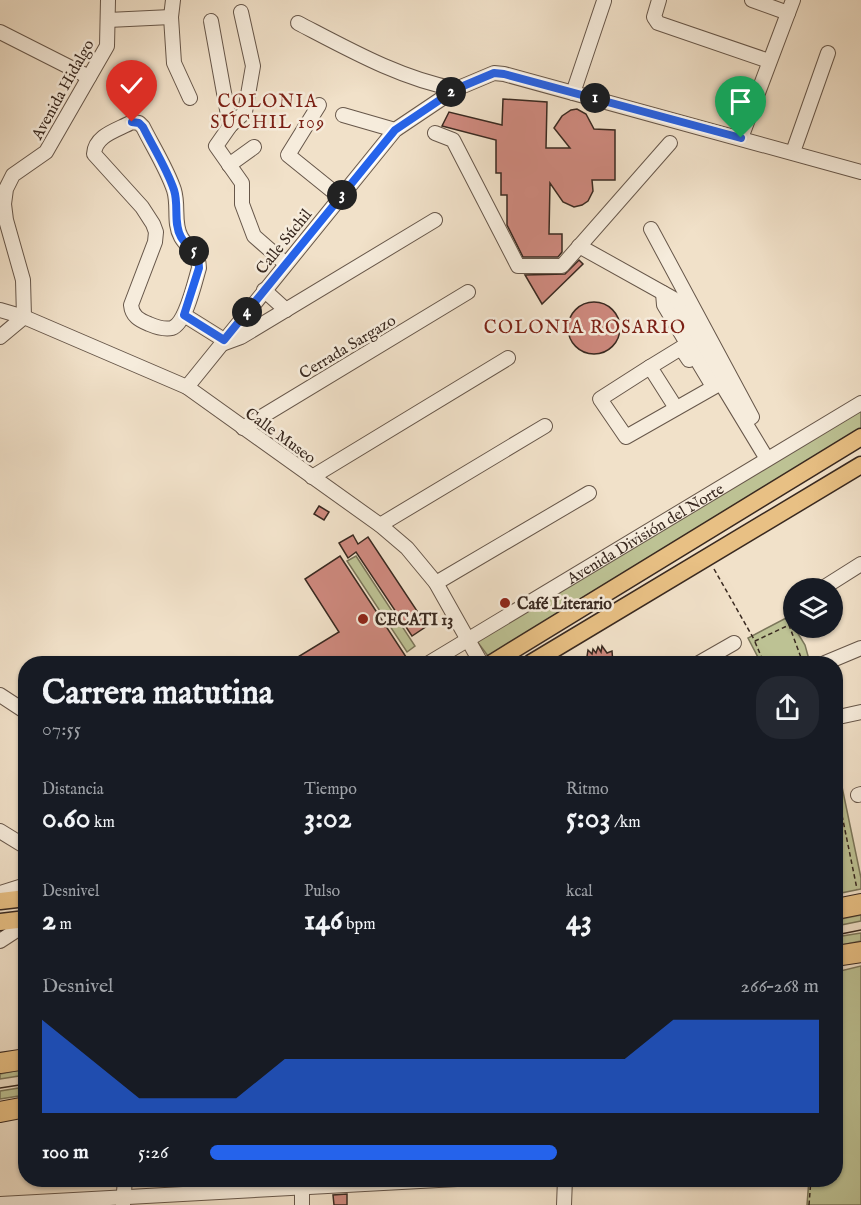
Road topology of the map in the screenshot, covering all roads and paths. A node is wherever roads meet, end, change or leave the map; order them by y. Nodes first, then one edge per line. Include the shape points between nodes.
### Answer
1 (108, 0) edge
2 (173, 0) edge
3 (659, 0) edge
4 (752, 0) edge
5 (793, 0) edge
6 (604, 1) edge
7 (241, 12) dead end
8 (788, 14) junction
9 (171, 18) junction
10 (108, 20) junction
11 (211, 21) dead end
12 (298, 23) dead end
13 (0, 32) edge
14 (828, 53) dead end
15 (769, 61) junction
16 (89, 77) junction
17 (456, 89) junction
18 (573, 93) junction
19 (190, 98) dead end
20 (319, 105) dead end
21 (344, 115) dead end
22 (230, 126) junction
23 (395, 130) junction
24 (435, 133) dead end
25 (741, 138) junction
26 (670, 143) dead end
27 (254, 147) dead end
28 (793, 152) junction
29 (229, 165) junction
30 (861, 172) edge
31 (340, 197) junction
32 (3, 219) edge
33 (435, 220) dead end
34 (651, 228) dead end
35 (579, 246) junction
36 (286, 264) junction
37 (264, 290) junction
38 (468, 292) dead end
39 (0, 310) edge
40 (286, 310) junction
41 (184, 315) junction
42 (24, 317) junction
43 (0, 337) edge
44 (222, 343) junction
45 (508, 358) dead end
46 (650, 367) junction
47 (187, 387) junction
48 (714, 387) junction
49 (861, 403) edge
50 (676, 408) junction
51 (545, 426) dead end
52 (243, 428) junction
53 (861, 437) edge
54 (767, 459) junction
55 (861, 465) edge
56 (312, 477) junction
57 (589, 493) dead end
58 (380, 525) junction
59 (708, 557) junction
60 (861, 564) edge
61 (839, 578) edge
62 (436, 584) junction
63 (468, 639) junction
64 (755, 641) junction
65 (734, 643) dead end
66 (861, 648) edge
67 (440, 656) edge
68 (477, 656) edge
69 (503, 656) edge
70 (543, 656) edge
71 (711, 656) edge
72 (761, 656) edge
73 (800, 656) edge
74 (842, 656) edge
75 (2, 701) edge
76 (18, 708) edge
77 (861, 712) edge
78 (843, 716) dead end
79 (843, 819) edge
80 (0, 831) edge
81 (18, 842) edge
82 (18, 887) edge
83 (0, 892) edge
84 (18, 899) edge
85 (0, 901) edge
86 (861, 904) edge
87 (843, 908) edge
88 (18, 920) edge
89 (0, 922) edge
90 (18, 929) edge
91 (0, 941) edge
92 (861, 952) edge
93 (843, 955) edge
94 (18, 1060) edge
95 (0, 1063) edge
96 (18, 1109) edge
97 (0, 1112) edge
98 (262, 1187) edge
99 (302, 1187) edge
100 (565, 1187) edge
101 (810, 1187) edge
102 (124, 1201) edge
103 (0, 1204) edge
104 (302, 1205) edge
105 (564, 1205) edge
106 (809, 1205) edge

1 - 10 street, Avenida Hidalgo
2 - 9 street
3 - 15 street via 654,17 658,23
4 - 8 street
5 - 8 street
6 - 18 street
7 - 22 street via 253,66 244,112
8 - 15 street
9 - 10 street
9 - 19 street via 174,63
10 - 16 street, Avenida Hidalgo via 107,46
11 - 22 street
12 - 17 street via 430,84
13 - 16 street
14 - 28 street
15 - 25 street
16 - 32 street, Avenida Hidalgo via 46,152 11,179
17 - 18 street, Calle Súchil via 494,73
17 - 23 street, Calle Súchil
18 - 25 street
20 - 31 street via 288,155
21 - 23 street
22 - 29 street via 216,146
23 - 31 street, Calle Súchil
24 - 35 street via 453,140 518,266 562,266
25 - 28 street
26 - 35 street
27 - 29 street
28 - 30 street
29 - 36 street via 242,183 242,204 254,236
31 - 36 street, Calle Súchil
32 - 42 street, Avenida Hidalgo via 23,280
33 - 40 street
34 - 54 street
35 - 48 street via 663,293 664,306
36 - 37 street, Calle Súchil
37 - 40 street
37 - 44 street, Calle Súchil
38 - 52 street, Cerrada Sargazo
39 - 42 street, Calle Museo
40 - 44 street via 241,337
41 - 41 street via 199,260 177,226 174,189 143,127 132,122 94,146 94,154 142,207 156,232 131,305 132,313 139,321 162,329 172,328
41 - 44 street
42 - 43 street
42 - 47 street, Calle Museo
44 - 47 street, Calle Súchil
45 - 56 street
46 - 48 street via 681,348
46 - 50 street
46 - 50 street via 600,399 626,437
47 - 52 street, Calle Museo
48 - 50 street
48 - 54 street
49 - 54 street, Avenida División del Norte
51 - 58 street
52 - 56 street, Calle Museo
53 - 69 main road, Avenida División del Norte
54 - 63 street, Avenida División del Norte
55 - 59 main road
56 - 58 street, Calle Museo
57 - 62 street
58 - 62 street, Calle Museo via 407,548
59 - 64 path
59 - 70 main road
60 - 61 street
62 - 63 street, Calle Museo
63 - 67 street, Avenida División del Norte
63 - 68 street, Calle Museo
64 - 72 path
64 - 73 path via 789,625
65 - 71 street
66 - 74 street
75 - 76 street
77 - 78 street
79 - 86 path
80 - 81 street
82 - 83 street
84 - 85 main road
86 - 87 highway
88 - 89 main road
90 - 91 street
92 - 93 highway
94 - 95 highway
96 - 97 highway
98 - 102 street
99 - 104 street
100 - 105 street
101 - 106 path
102 - 103 street

